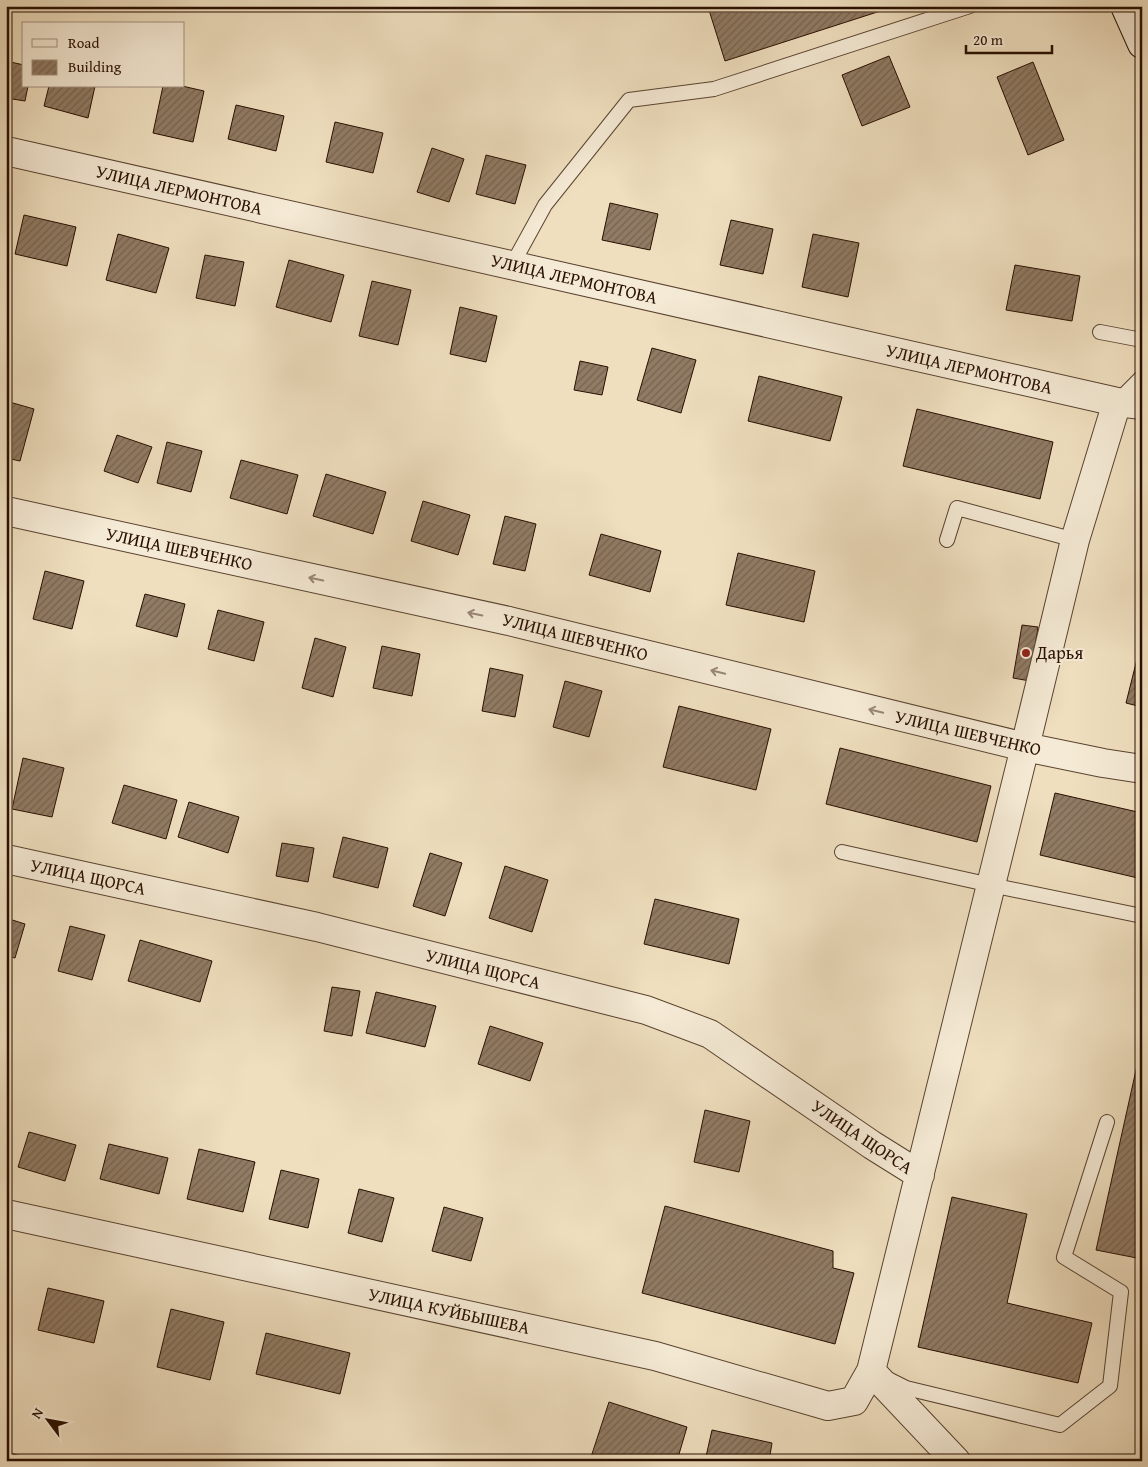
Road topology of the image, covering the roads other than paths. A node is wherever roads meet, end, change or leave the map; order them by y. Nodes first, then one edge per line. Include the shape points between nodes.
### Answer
1 (970, 6) edge
2 (1125, 6) edge
3 (1142, 44) edge
4 (6, 151) edge
5 (512, 265) junction
6 (1100, 332) dead end
7 (1142, 340) edge
8 (1142, 377) edge
9 (1129, 404) edge
10 (6, 511) edge
11 (946, 540) dead end
12 (1075, 540) junction
13 (1025, 747) junction
14 (1142, 769) edge
15 (842, 852) dead end
16 (6, 859) edge
17 (991, 885) junction
18 (1142, 916) edge
19 (1107, 1122) dead end
20 (920, 1175) junction
21 (6, 1214) edge
22 (872, 1371) junction
23 (956, 1461) edge

1 - 5 lane via 714,89 629,100 545,205
2 - 3 street
4 - 5 street, УЛИЦА ЛЕРМОНТОВА
5 - 9 street, УЛИЦА ЛЕРМОНТОВА
6 - 7 lane
8 - 9 lane
9 - 12 street
13 -> 10 street, УЛИЦА ШЕВЧЕНКО via 509,621
11 - 12 lane via 956,508
12 - 13 street
13 - 14 street, УЛИЦА ШЕВЧЕНКО
13 - 17 street
15 - 17 lane
16 - 20 street, УЛИЦА ЩОРСА via 316,927 646,1010 710,1034
17 - 18 lane
17 - 20 street
19 - 22 lane via 1064,1257 1121,1292 1110,1386 1060,1425 906,1388
20 - 22 street
21 - 22 street, УЛИЦА КУЙБЫШЕВА via 655,1356 828,1406 854,1402
22 - 23 street

